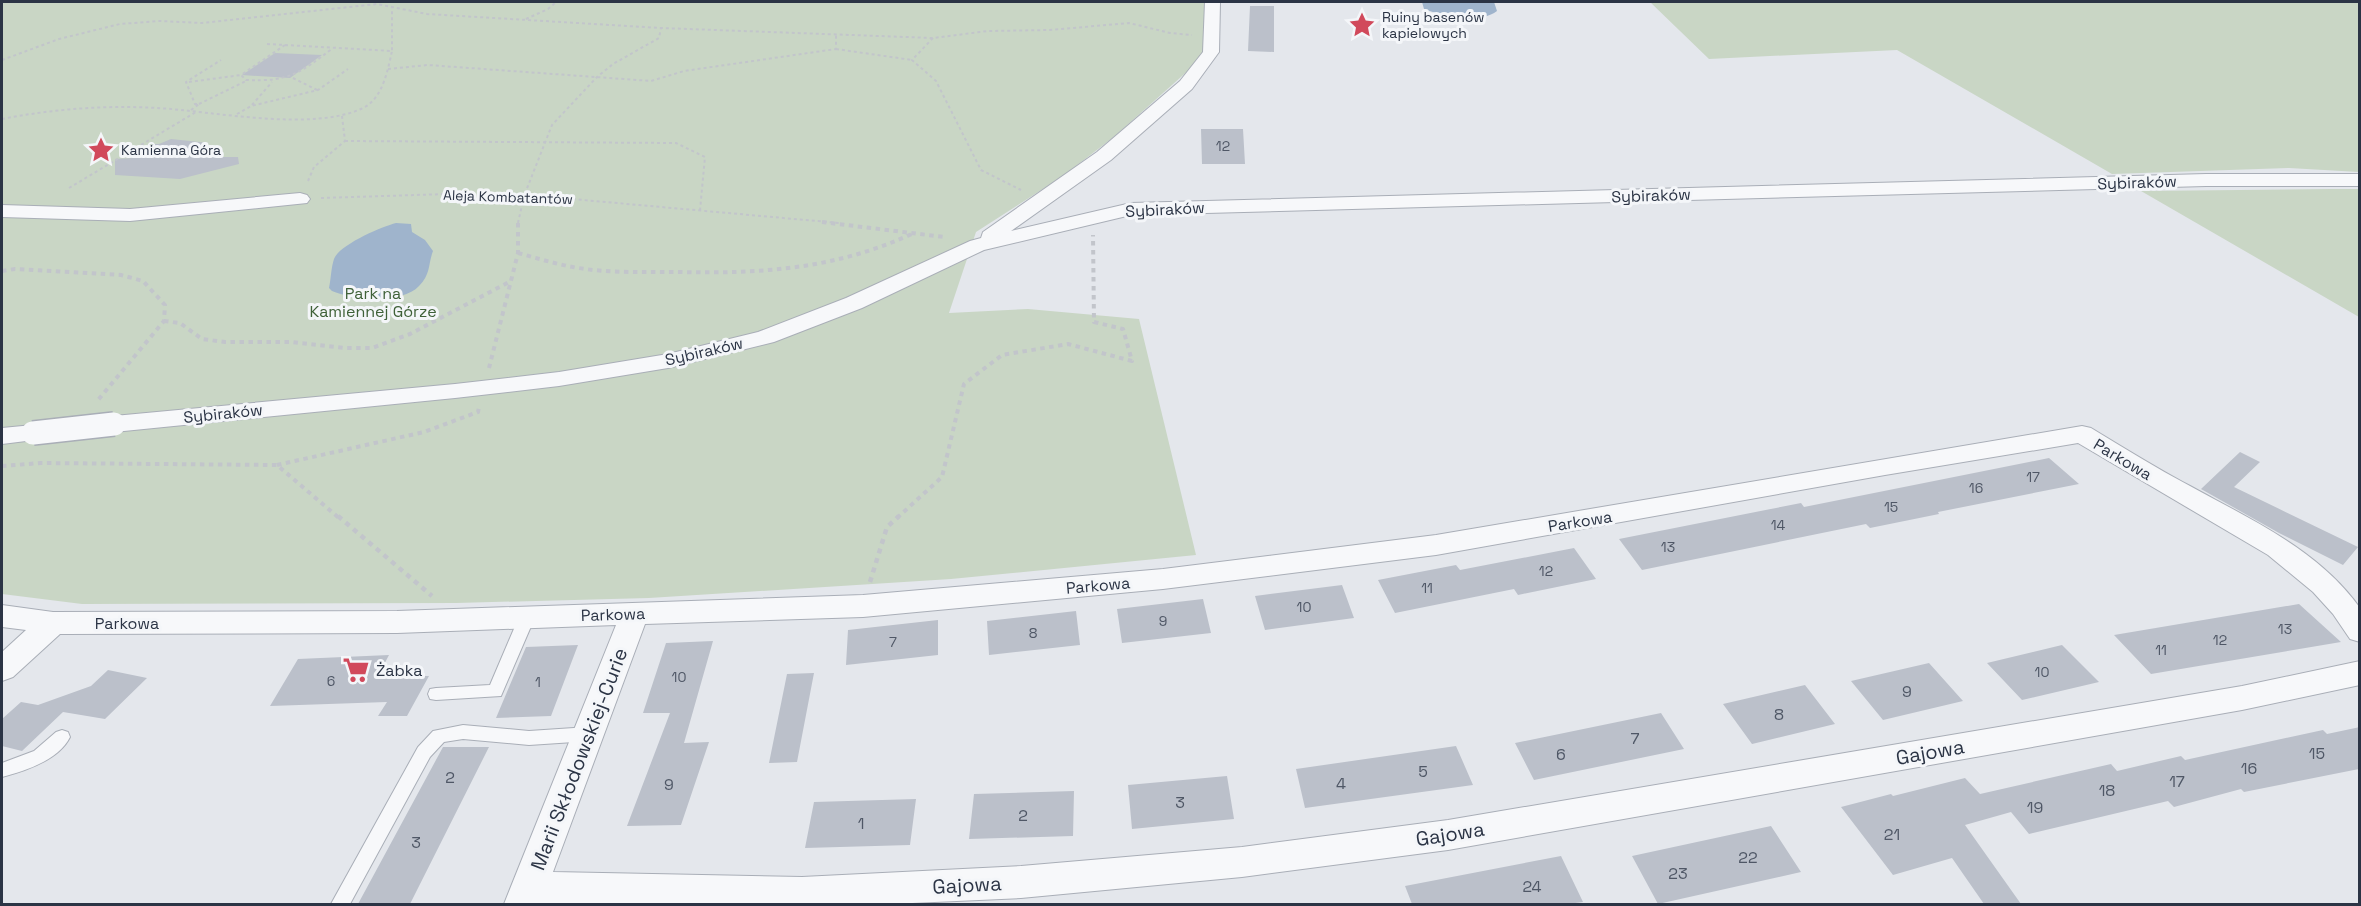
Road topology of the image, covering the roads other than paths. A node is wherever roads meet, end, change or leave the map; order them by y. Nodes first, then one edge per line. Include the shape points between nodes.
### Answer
1 (1212, 2) edge
2 (2360, 180) edge
3 (1048, 196) junction
4 (300, 199) road end
5 (2, 211) edge
6 (1093, 217) junction
7 (977, 245) junction
8 (2, 435) edge
9 (634, 613) junction
10 (2, 616) edge
11 (527, 617) junction
12 (53, 623) junction
13 (2360, 631) edge
14 (2, 669) edge
15 (2360, 673) edge
16 (436, 694) dead end
17 (589, 734) junction
18 (62, 737) dead end
19 (2, 769) edge
20 (526, 896) edge
21 (340, 904) edge

1 - 3 street via 1211,52 1186,85 1104,156
2 - 6 street, Sybiraków via 2206,180 1131,209
3 - 6 street via 1066,208
3 - 7 street
4 - 5 street via 130,215
6 - 7 street, Sybiraków
7 - 8 street, Sybiraków, bridge via 854,303 766,337 668,361 484,388
9 - 11 street, Parkowa
9 - 13 street, Parkowa via 863,606 1163,579 1436,545 2082,434 2279,548 2308,571
9 - 17 street, Marii Skłodowskiej-Curie
10 - 12 street, Parkowa
11 - 12 street, Parkowa via 397,622
11 - 16 lane via 495,691
12 - 14 street
15 - 20 street, Gajowa via 2231,700 1460,833 1242,861 1021,882 802,893
17 - 20 street, Marii Skłodowskiej-Curie
17 - 21 lane via 529,738 463,732 439,736 424,752
18 - 19 lane via 40,756

